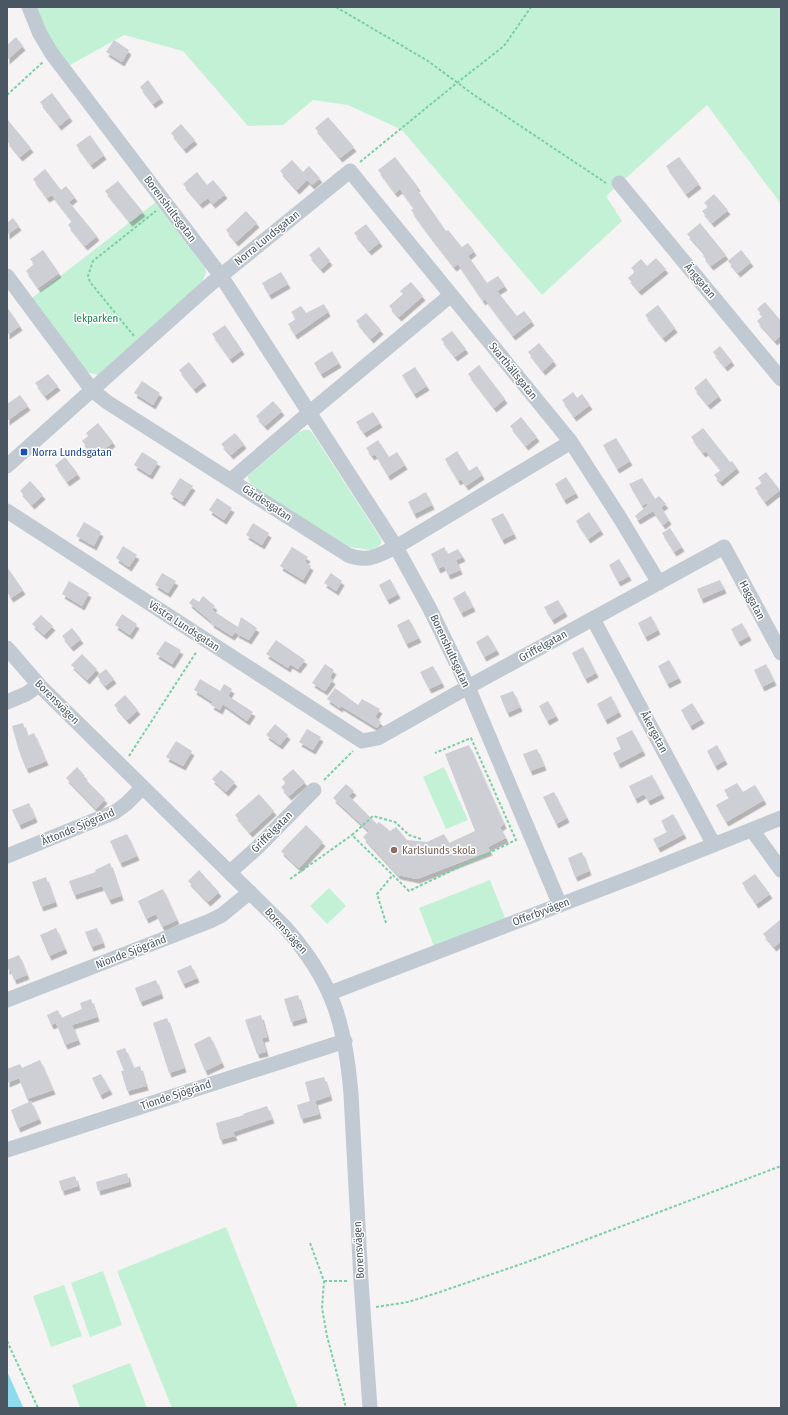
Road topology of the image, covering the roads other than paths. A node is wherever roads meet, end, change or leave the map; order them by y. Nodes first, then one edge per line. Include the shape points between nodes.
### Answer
1 (29, 7) edge
2 (350, 171) joint
3 (620, 183) road end
4 (7, 276) edge
5 (221, 276) junction
6 (451, 295) junction
7 (781, 379) edge
8 (92, 390) junction
9 (309, 413) junction
10 (571, 442) junction
11 (7, 466) edge
12 (231, 480) junction
13 (7, 512) edge
14 (396, 547) junction
15 (724, 547) joint
16 (659, 583) junction
17 (592, 619) junction
18 (779, 645) edge
19 (7, 648) edge
20 (40, 685) junction
21 (468, 688) junction
22 (7, 702) edge
23 (362, 741) joint
24 (143, 787) junction
25 (314, 790) road end
26 (781, 818) edge
27 (752, 830) junction
28 (714, 845) junction
29 (7, 856) edge
30 (781, 870) edge
31 (230, 872) junction
32 (250, 892) junction
33 (560, 905) junction
34 (330, 993) junction
35 (7, 1000) edge
36 (345, 1041) junction
37 (7, 1150) edge
38 (370, 1408) edge

1 - 5 street, Borenshultsgatan via 52,54
2 - 5 street, Norra Lundsgatan
2 - 6 street, Svarthällsgatan
3 - 7 street, Änggatan
4 - 8 street, Gärdesgatan
5 - 8 street, Norra Lundsgatan
5 - 9 street, Borenshultsgatan
6 - 9 street
6 - 10 street, Svarthällsgatan
8 - 11 street, Norra Lundsgatan
8 - 12 street, Gärdesgatan
9 - 12 street
9 - 14 street, Borenshultsgatan
10 - 14 street, Gärdesgatan
10 - 16 street, Svarthällsgatan
12 - 14 street, Gärdesgatan via 352,557 363,560
13 - 23 street, Västra Lundsgatan
14 - 21 street, Borenshultsgatan via 430,609
15 - 16 street, Griffelgatan
15 - 18 street, Haggatan
16 - 17 street, Griffelgatan
17 - 21 street, Griffelgatan
17 - 28 street, Åkergatan
19 - 20 street, Borensvägen
20 - 22 street
20 - 24 street, Borensvägen
21 - 23 street, Griffelgatan via 378,738
21 - 33 street, Borenshultsgatan
24 - 29 street, Åttonde Sjögränd via 115,812
24 - 31 street, Borensvägen
25 - 31 street, Griffelgatan
26 - 27 street, Offerbyvägen
27 - 28 street, Offerbyvägen
27 - 30 street
28 - 33 street, Offerbyvägen
31 - 32 street, Borensvägen
32 - 34 street, Borensvägen via 297,941 313,962
32 - 35 street, Nionde Sjögränd via 232,908 210,921
33 - 34 street, Offerbyvägen
34 - 36 street, Borensvägen
36 - 37 street, Tionde Sjögränd
36 - 38 street, Borensvägen via 351,1094

